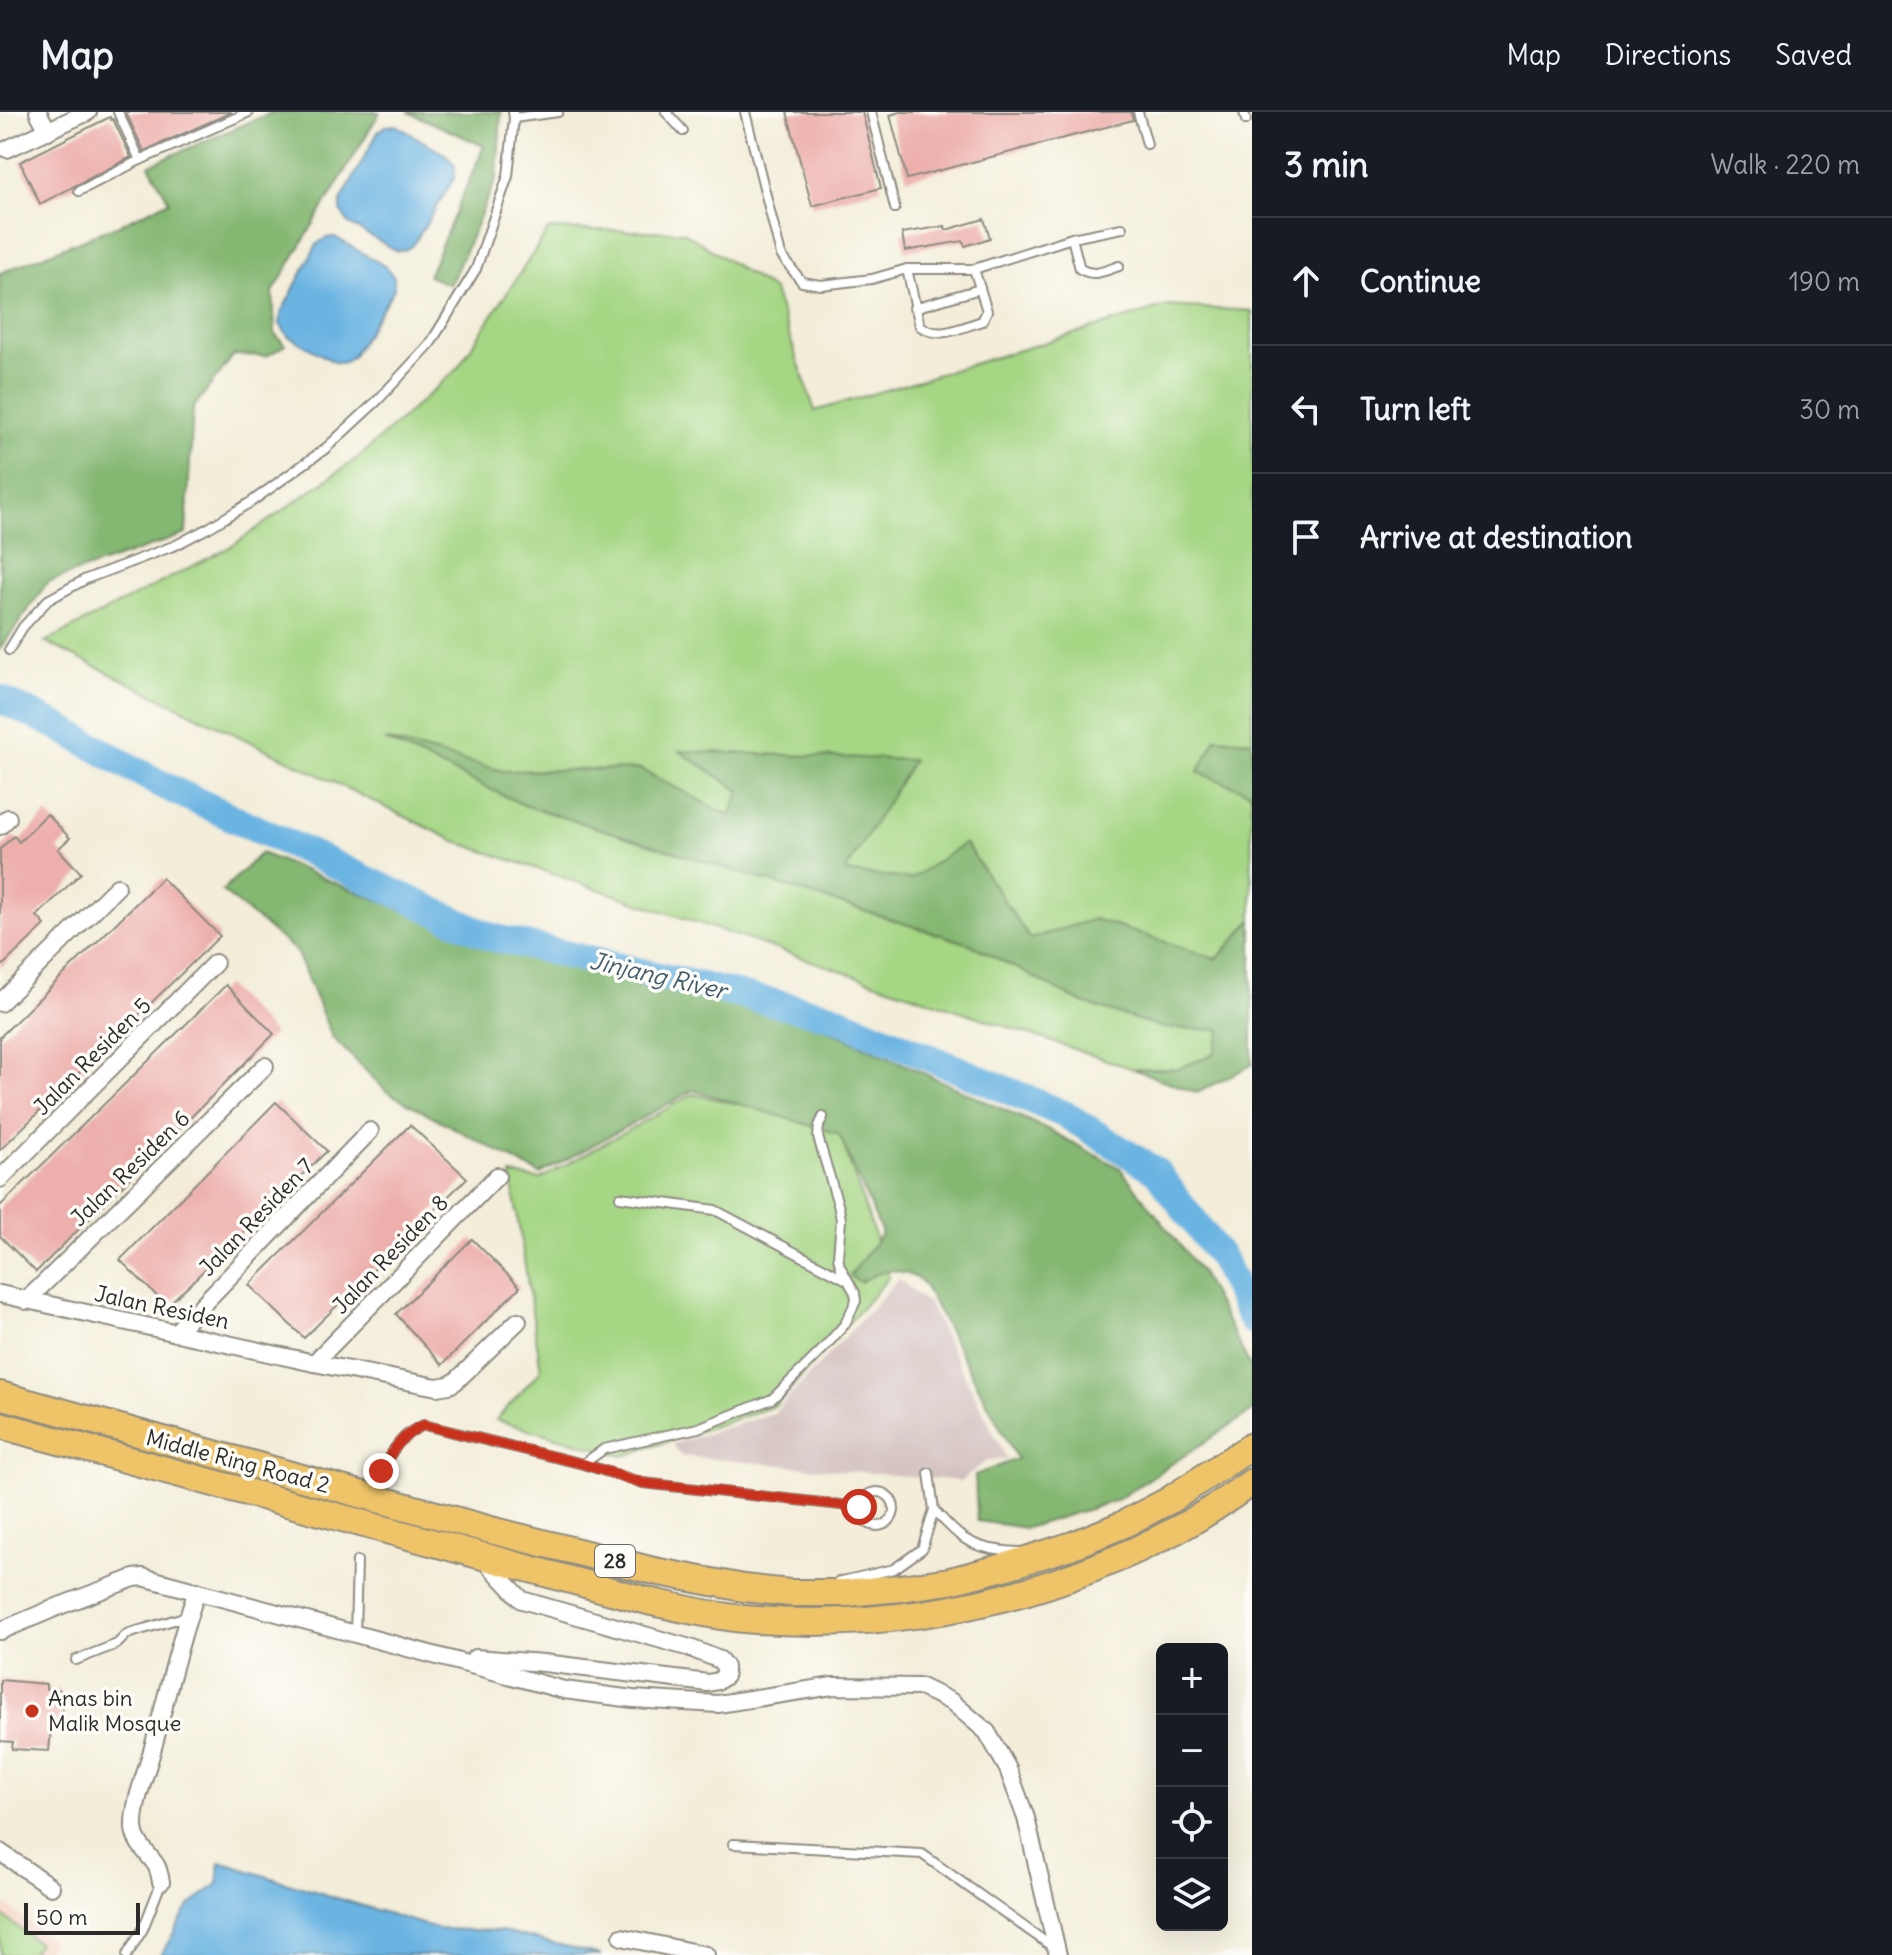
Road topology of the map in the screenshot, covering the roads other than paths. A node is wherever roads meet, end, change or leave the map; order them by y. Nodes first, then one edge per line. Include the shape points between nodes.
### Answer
1 (38, 112) edge
2 (88, 112) edge
3 (118, 112) edge
4 (249, 112) edge
5 (558, 112) edge
6 (666, 112) edge
7 (745, 112) edge
8 (871, 112) edge
9 (1138, 112) edge
10 (513, 115) edge
11 (48, 131) junction
12 (683, 131) dead end
13 (1147, 144) dead end
14 (7, 149) dead end
15 (140, 160) junction
16 (79, 191) dead end
17 (895, 208) dead end
18 (1122, 228) dead end
19 (1072, 238) junction
20 (1119, 266) dead end
21 (907, 269) junction
22 (974, 269) junction
23 (980, 289) junction
24 (914, 308) junction
25 (9, 650) dead end
26 (117, 887) dead end
27 (215, 963) dead end
28 (0, 1003) edge
29 (265, 1066) dead end
30 (823, 1117) dead end
31 (370, 1131) dead end
32 (497, 1176) dead end
33 (0, 1179) edge
34 (620, 1197) dead end
35 (848, 1281) junction
36 (0, 1294) edge
37 (26, 1301) junction
38 (518, 1321) dead end
39 (175, 1333) junction
40 (314, 1363) junction
41 (0, 1395) edge
42 (0, 1425) edge
43 (1252, 1446) edge
44 (583, 1464) junction
45 (381, 1471) dead end
46 (929, 1473) dead end
47 (1241, 1489) edge
48 (859, 1507) junction
49 (934, 1510) junction
50 (1056, 1550) junction
51 (482, 1557) junction
52 (357, 1561) dead end
53 (197, 1591) junction
54 (790, 1593) junction
55 (188, 1616) junction
56 (0, 1631) edge
57 (355, 1635) junction
58 (441, 1656) junction
59 (76, 1660) dead end
60 (733, 1844) dead end
61 (0, 1852) edge
62 (161, 1882) joint
63 (51, 1887) dead end
64 (622, 1937) dead end
65 (1058, 1953) edge
66 (127, 1955) edge
67 (706, 1955) edge

1 - 11 street
2 - 11 street
3 - 15 lane
4 - 15 lane
5 - 10 lane
6 - 12 lane
7 - 21 lane via 781,255 802,282 872,279
8 - 17 lane
9 - 13 lane
10 - 25 lane via 508,176 476,269 430,344 378,400 325,449 224,519 48,600
11 - 14 street
15 - 16 lane
18 - 19 lane
19 - 20 lane via 1080,269 1095,274
19 - 22 lane
21 - 22 lane
21 - 24 lane
22 - 23 lane
23 - 24 lane
23 - 24 lane via 987,311 982,321 937,334 920,326
26 - 28 street
27 - 33 street, Jalan Residen 5
29 - 37 street, Jalan Residen 6
30 - 35 lane via 818,1137 839,1208 838,1257
31 - 39 street, Jalan Residen 7
32 - 40 street, Jalan Residen 8
34 - 35 lane via 715,1210
35 - 44 lane via 856,1301 845,1324 772,1399 698,1428 604,1449
36 - 37 street, Jalan Residen
37 - 39 street, Jalan Residen
38 - 40 street, Jalan Residen via 449,1385
39 - 40 street, Jalan Residen
41 - 54 highway, Middle Ring Road 2 / 28 via 654,1571
42 - 51 highway, Middle Ring Road 2 / 28
43 - 50 highway, Middle Ring Road 2 / 28 via 1168,1501
44 - 45 lane via 424,1425 397,1445
44 - 48 lane via 643,1483
46 - 49 lane
47 - 51 highway, Middle Ring Road 2 / 28 via 1182,1527 1083,1572 954,1610 861,1622 741,1619 692,1611
48 - 48 lane via 869,1493 881,1492 895,1509 891,1520 876,1527 862,1518
49 - 50 lane via 961,1537 978,1545 1002,1551
49 - 54 lane via 922,1549 894,1569
50 - 54 highway, Middle Ring Road 2 / 28 via 950,1581 846,1593
51 - 58 street via 522,1600 690,1648 720,1660 725,1676 708,1683
52 - 57 lane
53 - 55 street
53 - 56 street via 134,1578
53 - 57 street
55 - 59 lane via 127,1634 117,1644
55 - 62 street via 141,1785 134,1829 158,1867
57 - 58 street
58 - 65 street via 564,1690 633,1699 718,1704 833,1686 921,1687 952,1702 987,1732 1008,1769 1026,1818
60 - 65 lane via 922,1854
61 - 63 street
62 - 66 lane
64 - 67 street

